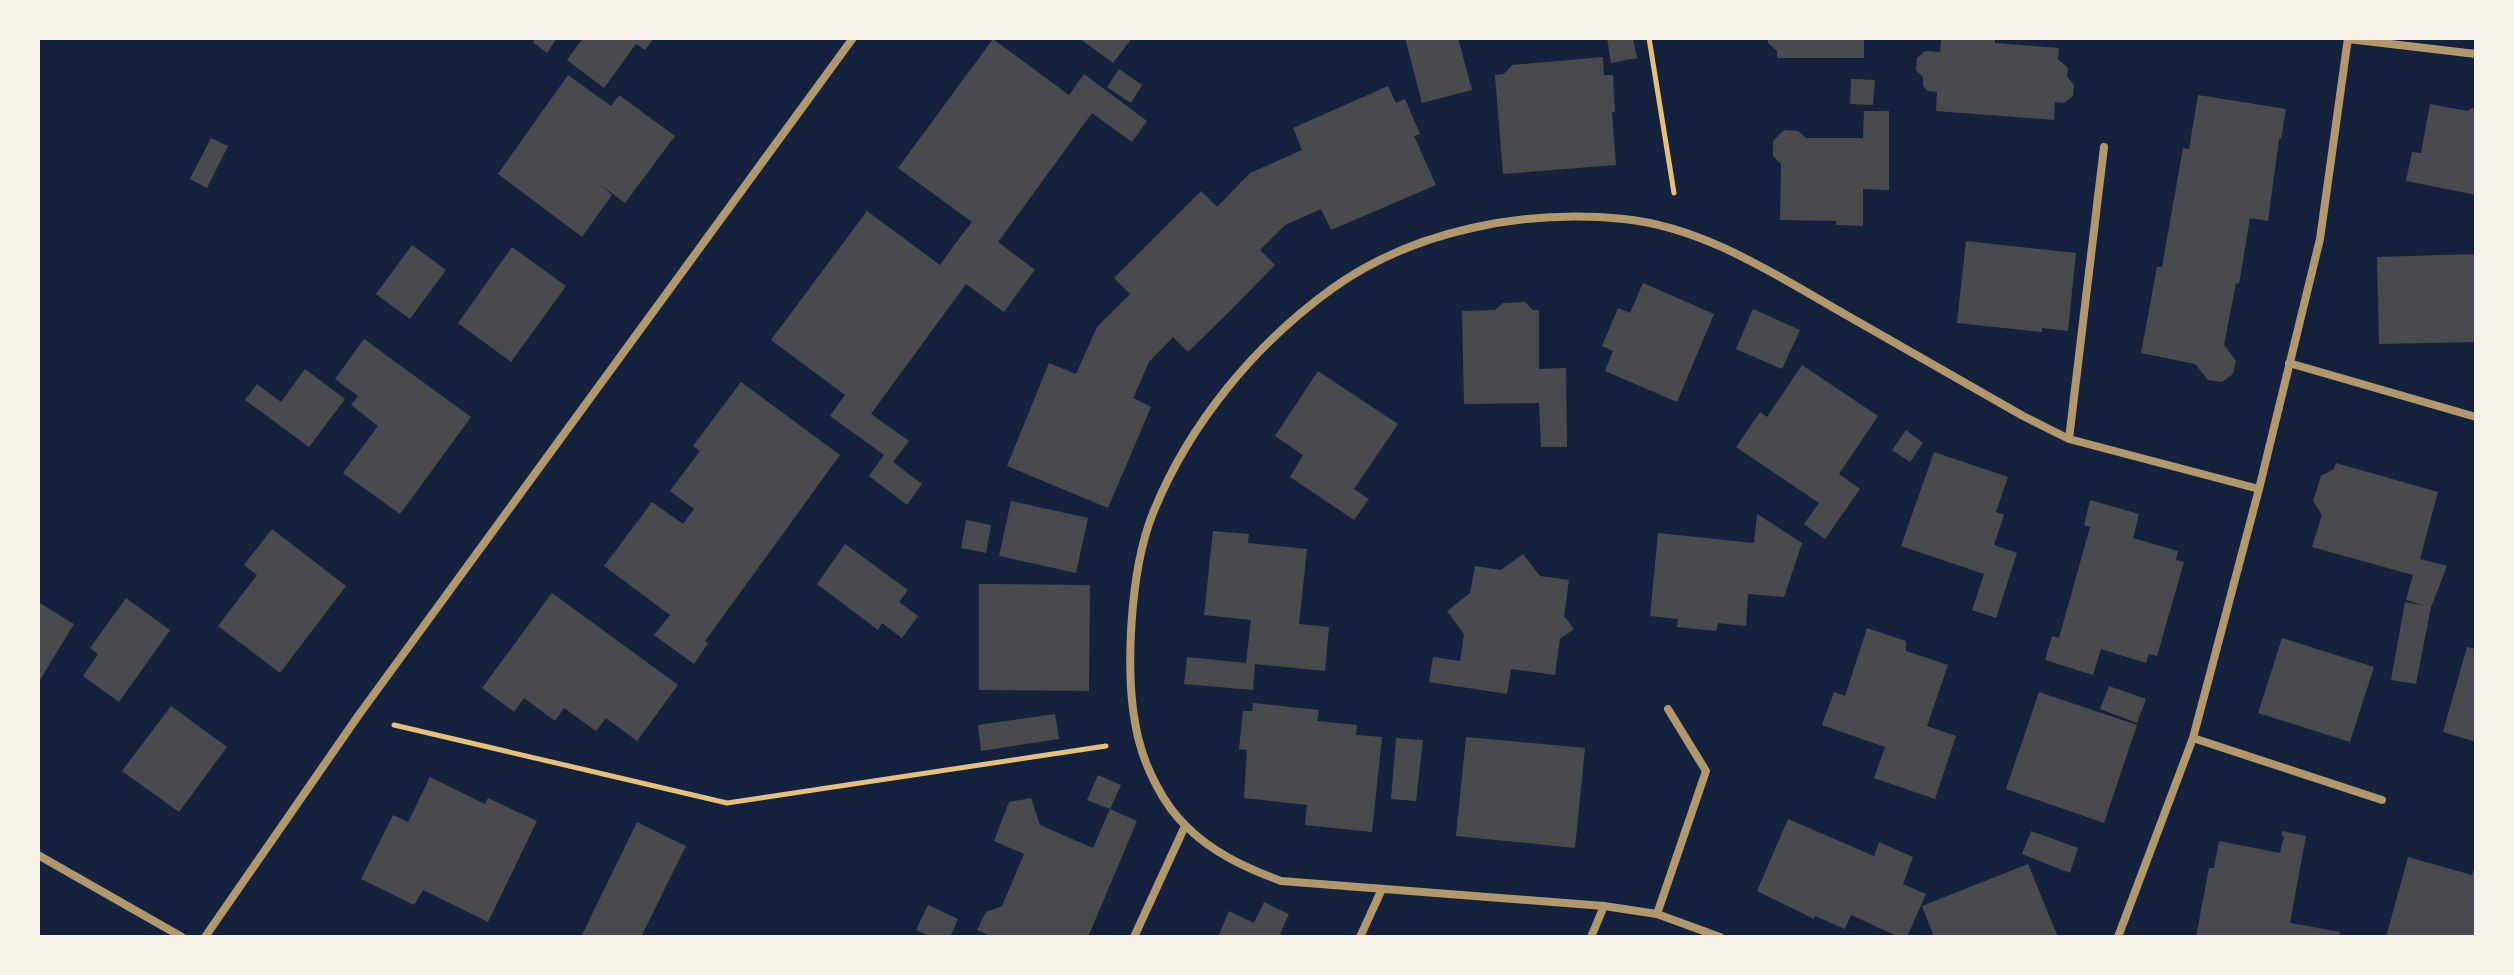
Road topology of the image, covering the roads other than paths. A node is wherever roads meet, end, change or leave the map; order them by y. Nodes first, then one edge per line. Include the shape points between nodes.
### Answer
1 (853, 38) edge
2 (2348, 39) edge
3 (2476, 54) edge
4 (2104, 147) dead end
5 (2289, 363) junction
6 (2476, 417) edge
7 (2069, 439) junction
8 (2259, 489) junction
9 (1668, 709) dead end
10 (2193, 738) junction
11 (2382, 800) dead end
12 (1185, 826) junction
13 (38, 855) edge
14 (1382, 889) junction
15 (1604, 906) junction
16 (1657, 914) junction
17 (182, 937) edge
18 (205, 937) edge
19 (1134, 937) edge
20 (1360, 937) edge
21 (1591, 937) edge
22 (1720, 937) edge
23 (2118, 937) edge

1 - 18 street via 358,716
2 - 3 street
2 - 5 street via 2320,239
4 - 7 street
5 - 6 street
5 - 8 street
7 - 8 street
7 - 12 street via 1749,261 1678,229 1575,216 1512,220 1452,233 1388,256 1335,286 1287,324 1239,373 1208,413 1153,513 1138,565 1132,684 1139,741 1169,805
8 - 10 street
9 - 16 street via 1706,771
10 - 11 street
10 - 23 street
12 - 14 street via 1245,867 1281,881
12 - 19 street
13 - 17 street
14 - 15 street
14 - 20 street
15 - 16 street
15 - 21 street
16 - 22 street

